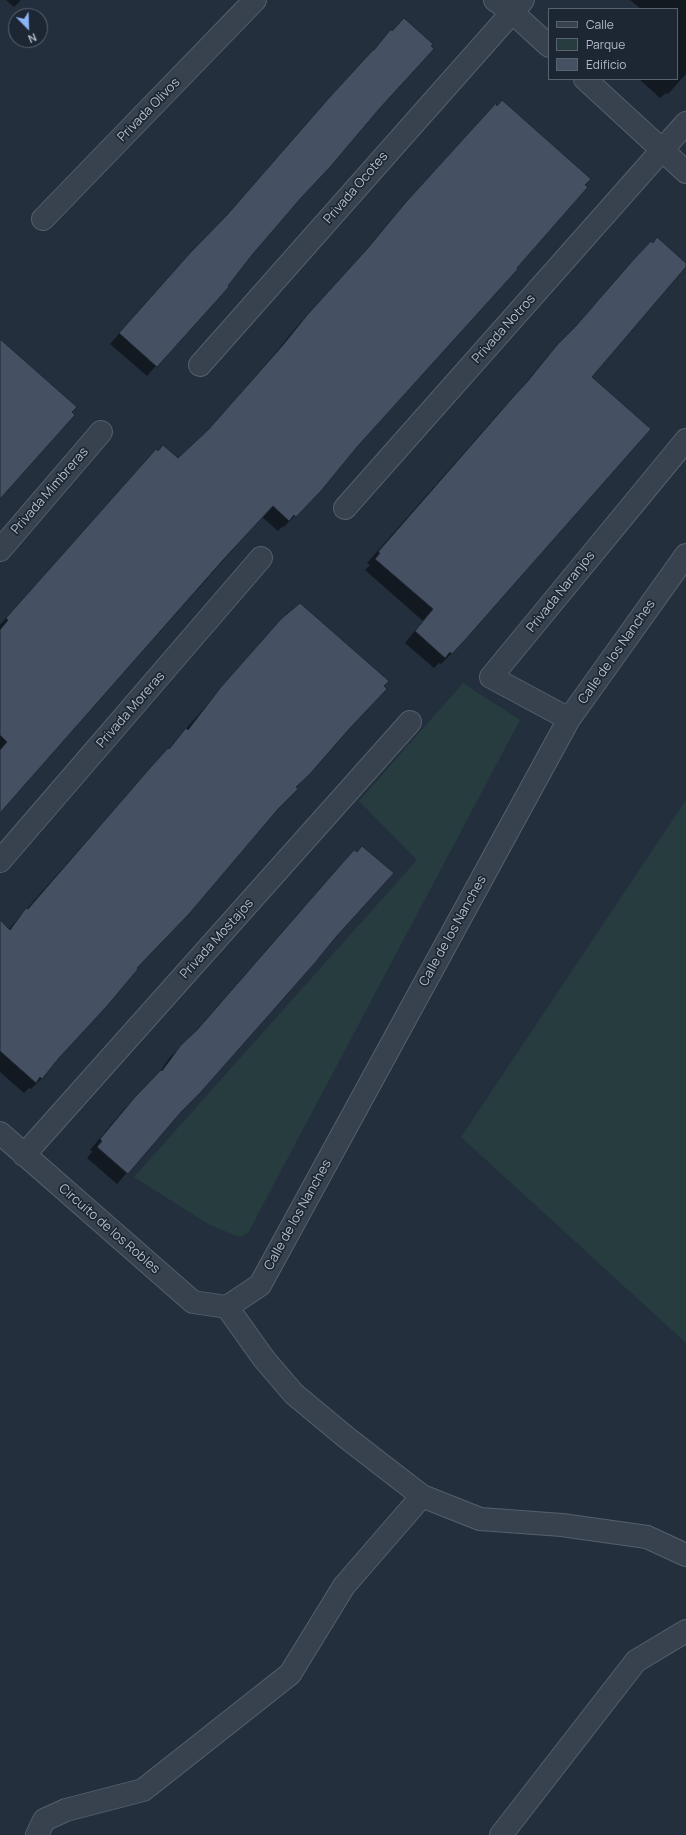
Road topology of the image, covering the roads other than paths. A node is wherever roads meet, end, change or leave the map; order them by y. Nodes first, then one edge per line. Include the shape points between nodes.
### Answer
1 (255, 0) edge
2 (510, 4) edge
3 (548, 45) edge
4 (586, 80) edge
5 (686, 123) edge
6 (663, 151) junction
7 (686, 172) edge
8 (43, 219) dead end
9 (200, 365) dead end
10 (101, 432) dead end
11 (686, 440) edge
12 (345, 508) dead end
13 (0, 550) edge
14 (686, 555) edge
15 (261, 558) dead end
16 (569, 719) junction
17 (410, 722) dead end
18 (0, 861) edge
19 (0, 1133) edge
20 (24, 1155) junction
21 (227, 1307) junction
22 (422, 1496) junction
23 (686, 1556) edge
24 (686, 1631) edge
25 (37, 1835) edge
26 (501, 1835) edge

1 - 8 street, Privada Olivos
2 - 3 street
2 - 9 street, Privada Ocotes
4 - 6 street
5 - 6 street, Privada Notros
6 - 7 street
6 - 12 street, Privada Notros
10 - 13 street, Privada Mimbreras
11 - 16 street, Privada Naranjos via 492,677
14 - 16 street, Calle de los Nanches
15 - 18 street, Privada Moreras
16 - 21 street, Calle de los Nanches via 260,1285
17 - 20 street, Privada Mostajos
19 - 20 street, Circuito de los Robles
20 - 21 street, Circuito de los Robles via 193,1302
21 - 22 street via 264,1359 294,1394
22 - 23 street via 480,1519 562,1525 647,1538
22 - 25 street via 344,1586 290,1674 144,1790 66,1810 44,1820
24 - 26 street via 636,1661

